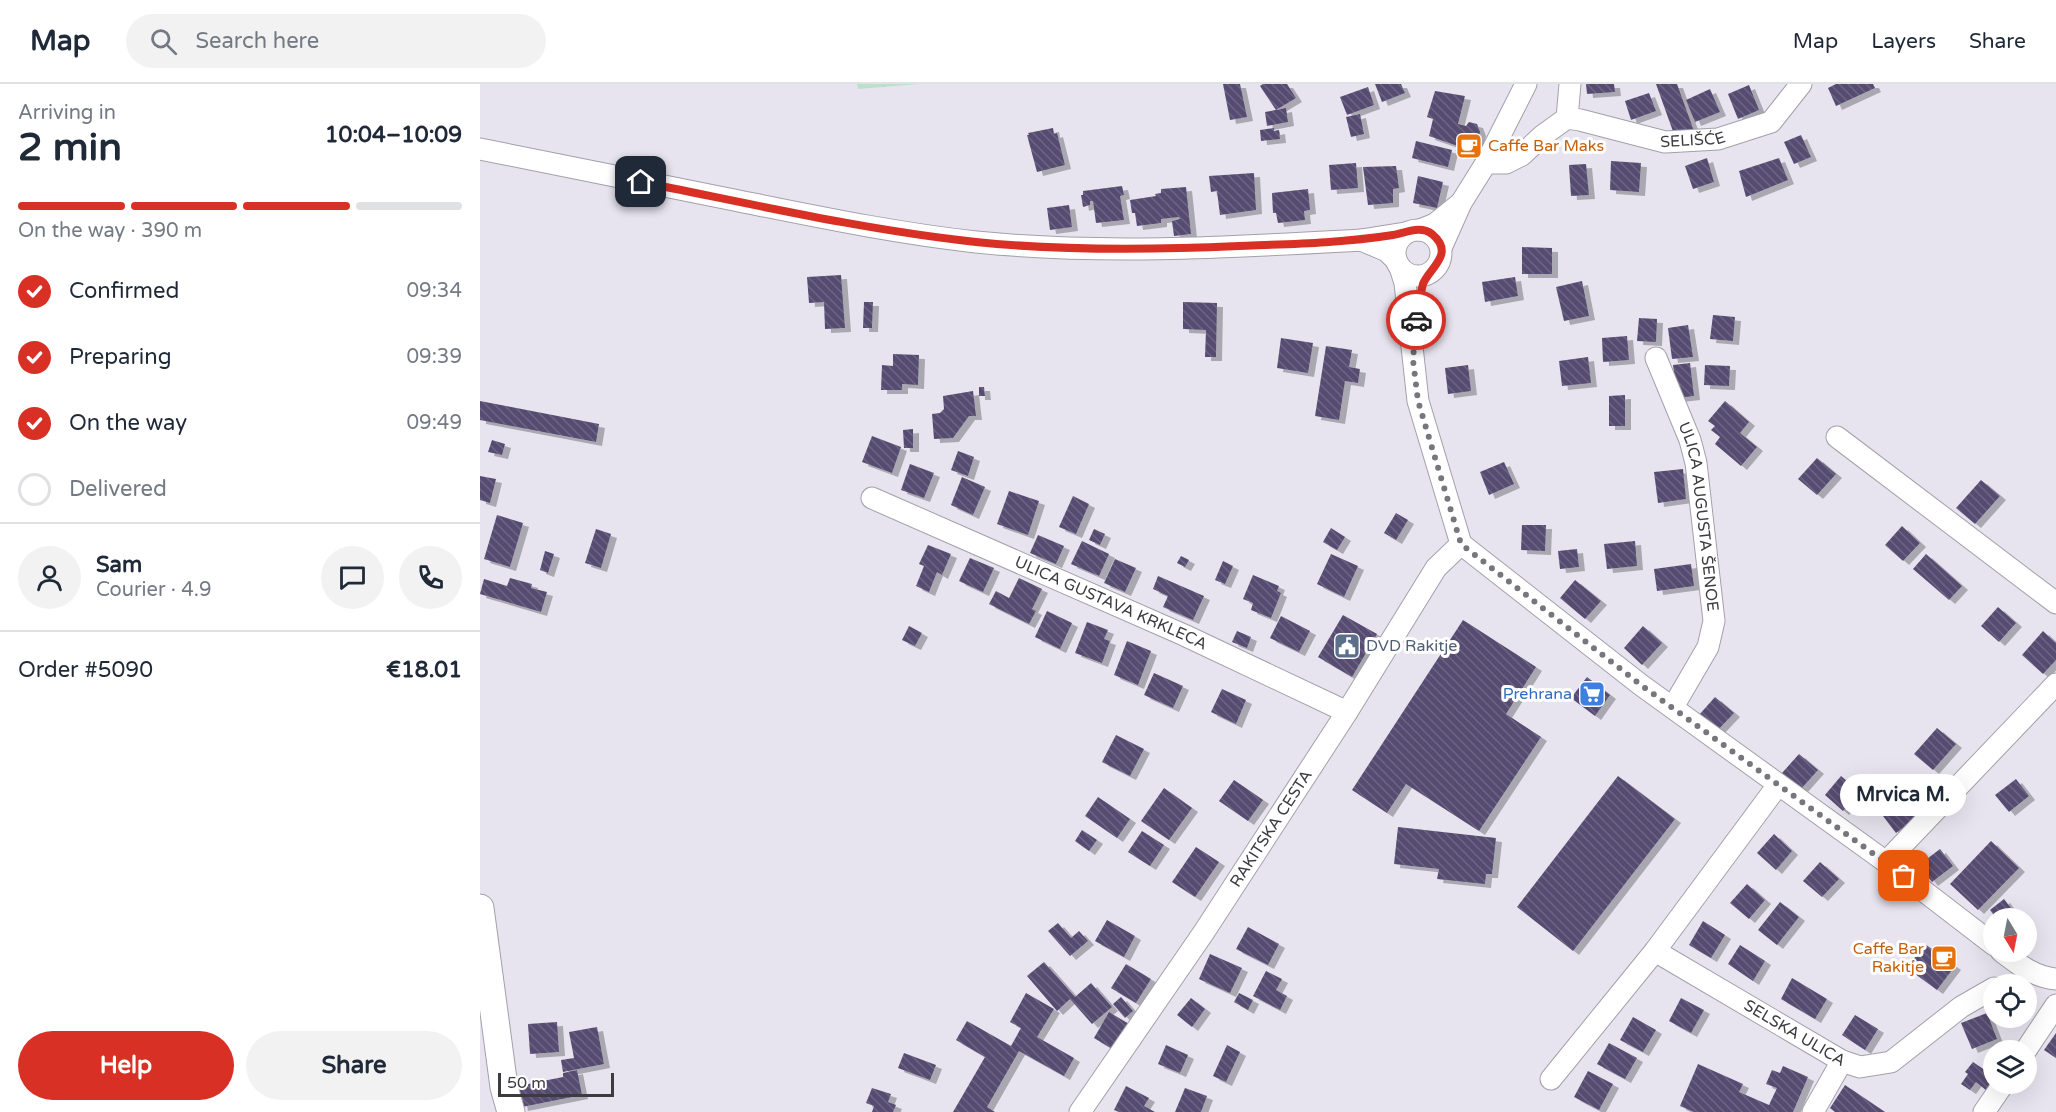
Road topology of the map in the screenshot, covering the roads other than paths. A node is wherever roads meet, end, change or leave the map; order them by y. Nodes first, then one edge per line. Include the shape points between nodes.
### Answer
1 (1526, 84) edge
2 (1570, 84) edge
3 (1802, 84) edge
4 (1568, 118) junction
5 (480, 149) edge
6 (1485, 162) junction
7 (1461, 203) junction
8 (1413, 231) junction
9 (1361, 240) junction
10 (1441, 248) junction
11 (1398, 263) junction
12 (1428, 274) junction
13 (1656, 358) dead end
14 (1413, 360) junction
15 (1837, 437) dead end
16 (872, 498) dead end
17 (1461, 544) junction
18 (2056, 603) edge
19 (2056, 684) edge
20 (1673, 707) junction
21 (1347, 712) junction
22 (1778, 785) junction
23 (1886, 862) junction
24 (480, 908) edge
25 (1983, 937) edge
26 (1655, 951) junction
27 (2015, 962) edge
28 (484, 967) edge
29 (2023, 968) junction
30 (2014, 974) edge
31 (2056, 979) edge
32 (1983, 994) edge
33 (2056, 1005) edge
34 (2033, 1040) edge
35 (1842, 1061) junction
36 (1551, 1079) dead end
37 (1996, 1094) edge
38 (511, 1112) edge
39 (1080, 1112) edge
40 (1813, 1112) edge
41 (1984, 1112) edge

1 - 6 street
2 - 4 street
3 - 4 street, SELIŠĆE via 1771,122 1718,139 1665,142
4 - 6 street via 1522,155 1506,163
5 - 9 street via 826,219 976,242 1077,249 1183,249
6 - 7 street
7 - 8 street via 1435,224
7 - 10 street
8 - 9 street
8 - 10 street via 1434,235
8 - 11 street via 1396,245
9 - 11 street via 1387,251
10 - 12 street via 1439,263
11 - 12 street via 1413,275
11 - 14 street via 1405,283
12 - 14 street via 1416,320
13 - 20 street, ULICA AUGUSTA ŠENOE via 1696,463 1714,621 1708,647
14 - 17 street via 1418,401
15 - 18 street
16 - 21 street, ULICA GUSTAVA KRKLECA via 1173,630
17 - 20 street
17 - 21 street, RAKITSKA CESTA via 1436,568
19 - 23 street
20 - 22 street
21 - 39 street, RAKITSKA CESTA via 1204,932
22 - 23 street
22 - 26 street
23 - 25 street
24 - 28 main road
26 - 35 street, SELSKA ULICA
26 - 36 street
27 - 29 street
28 - 38 main road
29 - 30 street
29 - 31 street via 2043,978
32 - 35 street, SELSKA ULICA via 1891,1062 1860,1067
33 - 34 street
35 - 40 street
37 - 41 street

